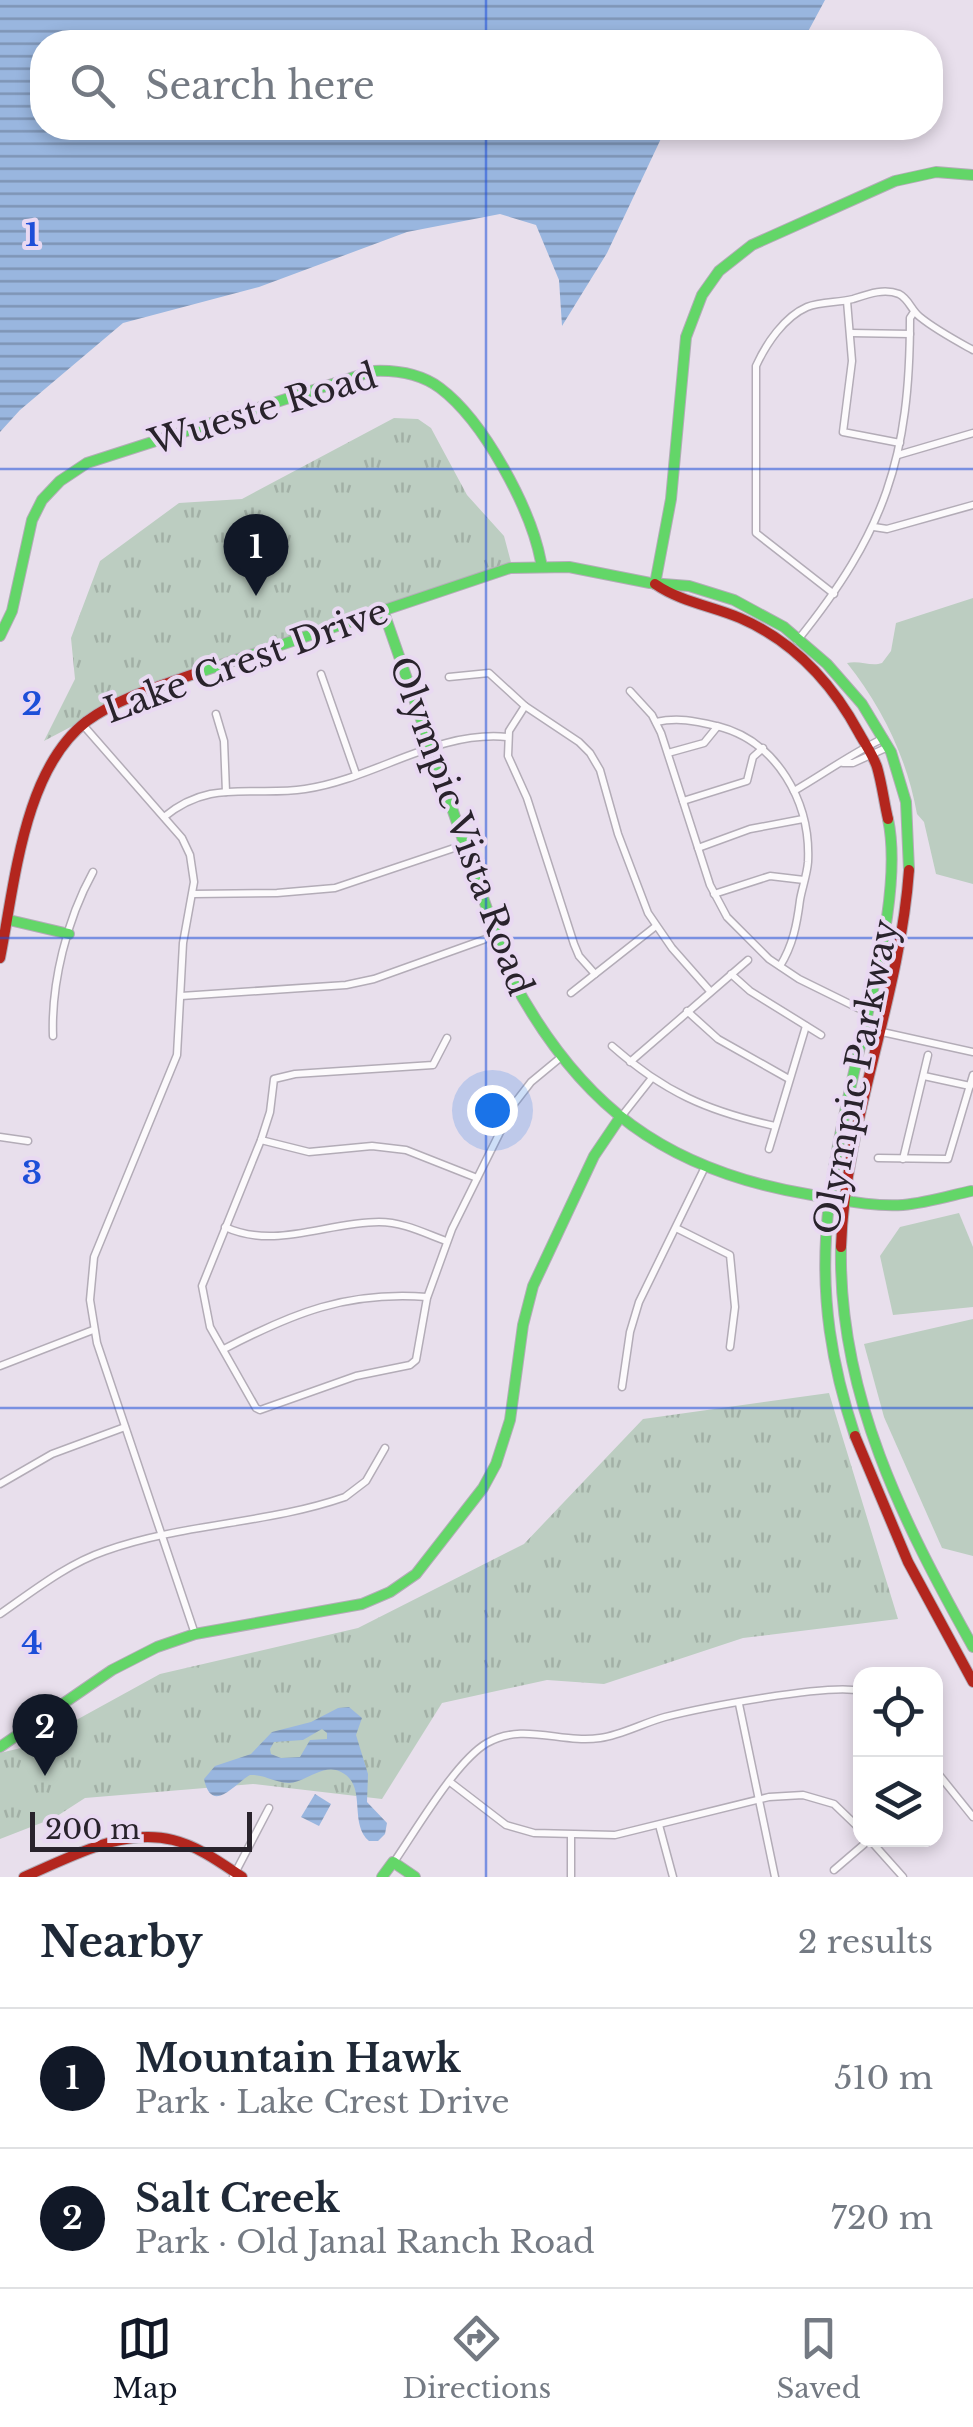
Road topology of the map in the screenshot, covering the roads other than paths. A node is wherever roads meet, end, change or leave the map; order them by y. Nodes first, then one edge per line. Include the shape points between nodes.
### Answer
1 (973, 175) edge
2 (847, 301) junction
3 (914, 312) junction
4 (851, 333) junction
5 (910, 334) junction
6 (973, 350) edge
7 (973, 433) edge
8 (900, 443) junction
9 (898, 454) junction
10 (973, 505) edge
11 (874, 527) junction
12 (541, 562) junction
13 (655, 584) junction
14 (834, 594) junction
15 (383, 610) junction
16 (0, 636) edge
17 (799, 639) junction
18 (790, 650) junction
19 (320, 674) dead end
20 (449, 677) dead end
21 (630, 691) dead end
22 (525, 706) junction
23 (216, 714) dead end
24 (656, 722) junction
25 (83, 725) junction
26 (717, 726) junction
27 (507, 737) junction
28 (886, 742) junction
29 (763, 748) junction
30 (430, 749) junction
31 (871, 750) junction
32 (668, 753) junction
33 (356, 774) junction
34 (794, 791) junction
35 (226, 792) junction
36 (682, 800) junction
37 (164, 817) junction
38 (804, 819) junction
39 (464, 845) junction
40 (698, 848) junction
41 (93, 872) dead end
42 (804, 880) junction
43 (193, 894) junction
44 (714, 894) junction
45 (4, 919) edge
46 (656, 926) junction
47 (69, 934) junction
48 (494, 936) junction
49 (0, 958) edge
50 (748, 960) dead end
51 (780, 966) junction
52 (595, 974) junction
53 (731, 974) junction
54 (710, 991) junction
55 (571, 992) dead end
56 (181, 996) junction
57 (687, 1011) junction
58 (866, 1012) junction
59 (806, 1026) junction
60 (880, 1032) junction
61 (822, 1035) dead end
62 (53, 1036) dead end
63 (447, 1038) dead end
64 (612, 1046) dead end
65 (973, 1052) edge
66 (928, 1055) dead end
67 (560, 1058) junction
68 (630, 1062) junction
69 (973, 1075) edge
70 (924, 1076) junction
71 (650, 1078) junction
72 (790, 1079) junction
73 (970, 1086) junction
74 (969, 1110) edge
75 (620, 1119) junction
76 (775, 1126) junction
77 (0, 1136) edge
78 (261, 1140) junction
79 (28, 1141) dead end
80 (770, 1149) dead end
81 (878, 1158) dead end
82 (902, 1159) junction
83 (704, 1169) junction
84 (476, 1178) junction
85 (972, 1189) edge
86 (827, 1198) junction
87 (845, 1201) junction
88 (224, 1227) junction
89 (676, 1228) junction
90 (446, 1242) junction
91 (427, 1298) junction
92 (93, 1330) junction
93 (730, 1347) dead end
94 (224, 1350) junction
95 (0, 1366) edge
96 (622, 1387) dead end
97 (126, 1426) junction
98 (385, 1448) dead end
99 (0, 1484) edge
100 (162, 1535) junction
101 (0, 1614) edge
102 (195, 1634) junction
103 (973, 1647) edge
104 (973, 1682) edge
105 (853, 1691) edge
106 (739, 1704) junction
107 (0, 1746) edge
108 (943, 1780) edge
109 (450, 1782) junction
110 (758, 1800) junction
111 (269, 1808) dead end
112 (973, 1817) edge
113 (853, 1821) edge
114 (658, 1825) junction
115 (572, 1835) junction
116 (862, 1847) edge
117 (876, 1847) edge
118 (393, 1862) junction
119 (834, 1870) dead end
120 (237, 1876) edge
121 (24, 1877) edge
122 (382, 1877) edge
123 (415, 1877) edge
124 (571, 1877) edge
125 (673, 1877) edge
126 (775, 1877) edge
127 (903, 1877) edge

1 - 13 street via 936,172 895,181 752,244 719,271 686,336 671,499
2 - 3 street via 894,292
2 - 4 street
2 - 14 street via 809,306 795,315 756,366 756,533
3 - 5 street
3 - 6 street
4 - 5 street
4 - 8 street via 844,432
5 - 8 street
7 - 9 street
8 - 9 street
9 - 11 street
10 - 11 street
11 - 14 street
12 - 13 street, Lake Crest Drive
12 - 15 street, Lake Crest Drive
12 - 16 street, Wueste Road via 506,479 458,404 423,378 373,370 63,476 38,500 20,536 11,613
13 - 17 street, Lake Crest Drive via 745,604
13 - 18 street, Lake Crest Drive via 670,596 740,618
14 - 17 street
15 - 25 street, Lake Crest Drive via 134,695
15 - 30 street, Olympic Vista Road
17 - 18 street
17 - 28 street, Lake Crest Drive via 844,682
18 - 31 street, Lake Crest Drive via 843,703
19 - 33 street
20 - 22 street via 489,673
21 - 24 street
22 - 27 street
22 - 46 street via 596,761
23 - 35 street
24 - 26 street via 683,718
24 - 32 street
25 - 37 street
25 - 45 street, Lake Crest Drive via 66,740 40,786
26 - 29 street
26 - 32 street via 704,743
27 - 30 street via 478,736
27 - 52 street via 574,944
28 - 31 street
28 - 60 street, Olympic Parkway via 903,792 910,866
29 - 34 street
29 - 36 street via 747,781
30 - 33 street
30 - 39 street, Olympic Vista Road
31 - 34 street via 849,754
31 - 58 street, Olympic Parkway via 887,798 893,872
32 - 36 street
33 - 35 street via 310,788
34 - 38 street
35 - 37 street via 198,795
36 - 40 street
37 - 43 street via 190,855
38 - 40 street
38 - 42 street
39 - 43 street via 336,888
39 - 48 street, Olympic Vista Road
40 - 44 street
41 - 47 street
42 - 44 street via 770,876
42 - 51 street via 797,926
43 - 56 street
44 - 51 street via 742,935
45 - 47 street
45 - 49 street, Lake Crest Drive
46 - 52 street
46 - 54 street
47 - 62 street
48 - 56 street via 334,988
48 - 67 street, Olympic Vista Road
50 - 53 street
51 - 58 street
52 - 55 street
53 - 54 street
53 - 59 street
54 - 57 street
56 - 92 street via 173,1069 95,1253
57 - 68 street
57 - 72 street via 718,1039
58 - 86 street, Olympic Parkway
59 - 61 street
59 - 72 street
60 - 65 street
60 - 87 street, Olympic Parkway
63 - 78 street via 433,1065 278,1076
64 - 68 street
66 - 70 street
67 - 75 street, Olympic Vista Road
67 - 84 street via 514,1104
68 - 71 street
69 - 73 street
70 - 73 street
70 - 82 street
71 - 75 street
71 - 76 street via 708,1109
72 - 76 street
73 - 74 street
74 - 82 street via 948,1159
75 - 83 street, Olympic Vista Road
75 - 102 street via 599,1147 533,1286 496,1464 428,1560 399,1587 362,1604
76 - 80 street
77 - 79 street
78 - 84 street via 309,1152 406,1150
78 - 88 street
81 - 82 street
83 - 86 street, Olympic Vista Road
83 - 89 street
84 - 90 street
85 - 87 street, Olympic Vista Road via 900,1205
86 - 87 street, Olympic Vista Road
86 - 104 street, Olympic Parkway via 826,1319 844,1410 887,1519
87 - 103 street, Olympic Parkway via 844,1320 862,1408 904,1514
88 - 90 street via 260,1238 389,1222
88 - 94 street via 202,1286 206,1317
89 - 93 street via 730,1255
89 - 96 street via 633,1317
90 - 91 street
91 - 94 street via 376,1296 314,1307
91 - 94 street via 418,1356 410,1365 260,1410
92 - 95 street
92 - 97 street
97 - 99 street via 52,1454
97 - 100 street
98 - 100 street via 366,1481 345,1497
100 - 101 street via 80,1562
100 - 102 street
102 - 107 street via 112,1670
105 - 106 street
106 - 109 street via 601,1738 500,1737 473,1753
106 - 110 street
108 - 112 street
109 - 115 street via 506,1825
109 - 118 street
110 - 113 street via 819,1798
110 - 114 street
110 - 126 street
111 - 120 street
114 - 115 street
114 - 125 street
115 - 124 street
116 - 119 street
117 - 127 street
118 - 122 street
118 - 123 street
120 - 121 street via 183,1844 149,1835

